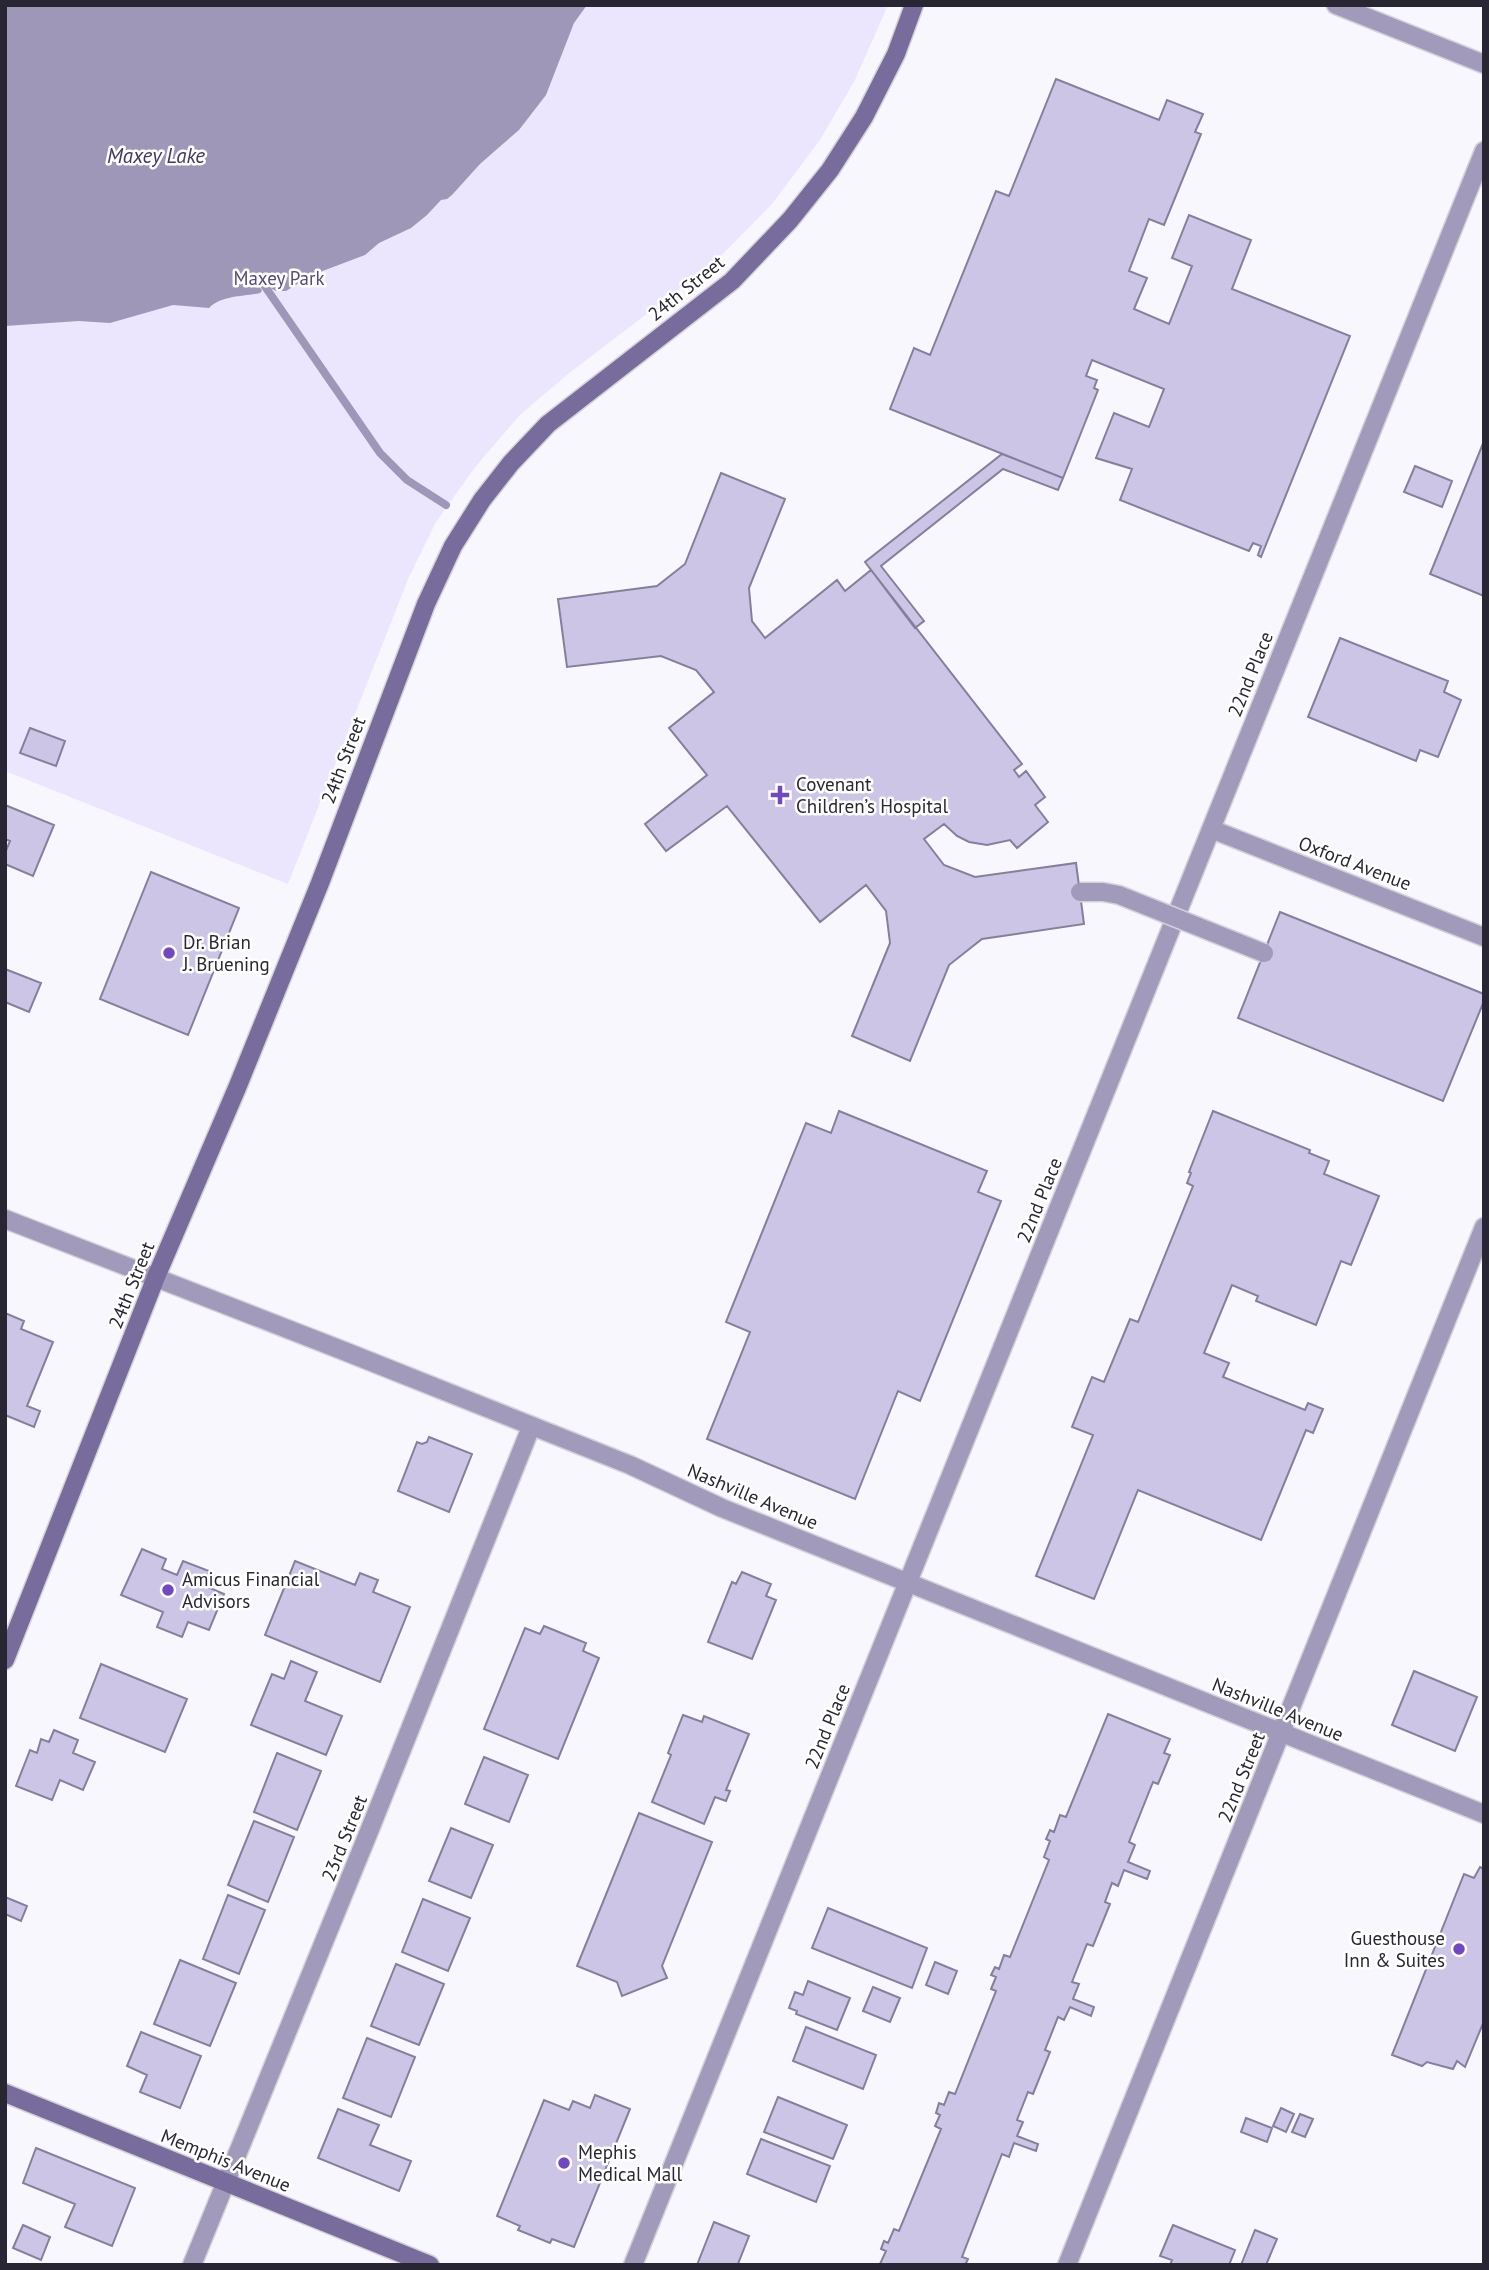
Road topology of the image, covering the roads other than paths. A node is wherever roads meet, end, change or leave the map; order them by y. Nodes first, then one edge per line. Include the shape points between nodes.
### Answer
1 (915, 5) edge
2 (1336, 5) edge
3 (1484, 64) edge
4 (1484, 151) edge
5 (1211, 829) junction
6 (1080, 892) dead end
7 (1484, 937) edge
8 (1264, 953) dead end
9 (5, 1219) edge
10 (1484, 1227) edge
11 (156, 1277) junction
12 (531, 1427) junction
13 (908, 1582) junction
14 (5, 1660) edge
15 (1282, 1733) junction
16 (1484, 1814) edge
17 (5, 2094) edge
18 (226, 2182) junction
19 (192, 2265) edge
20 (430, 2265) edge
21 (633, 2265) edge
22 (1067, 2265) edge

1 - 11 street, 24th Street via 864,117 790,220 732,281 548,424 482,500 453,547 426,604 242,1075
2 - 3 street
4 - 5 street, 22nd Place
5 - 7 street, Oxford Avenue
5 - 13 street, 22nd Place
6 - 8 street, bridge via 1119,895
9 - 11 street, Nashville Avenue
10 - 15 street, 22nd Street
11 - 12 street, Nashville Avenue
11 - 14 street, 24th Street
12 - 13 street, Nashville Avenue
12 - 18 street, 23rd Street
13 - 15 street, Nashville Avenue
13 - 21 street, 22nd Place
15 - 16 street, Nashville Avenue
15 - 22 street, 22nd Street
17 - 18 street, Memphis Avenue
18 - 19 street, 23rd Street
18 - 20 street, Memphis Avenue

